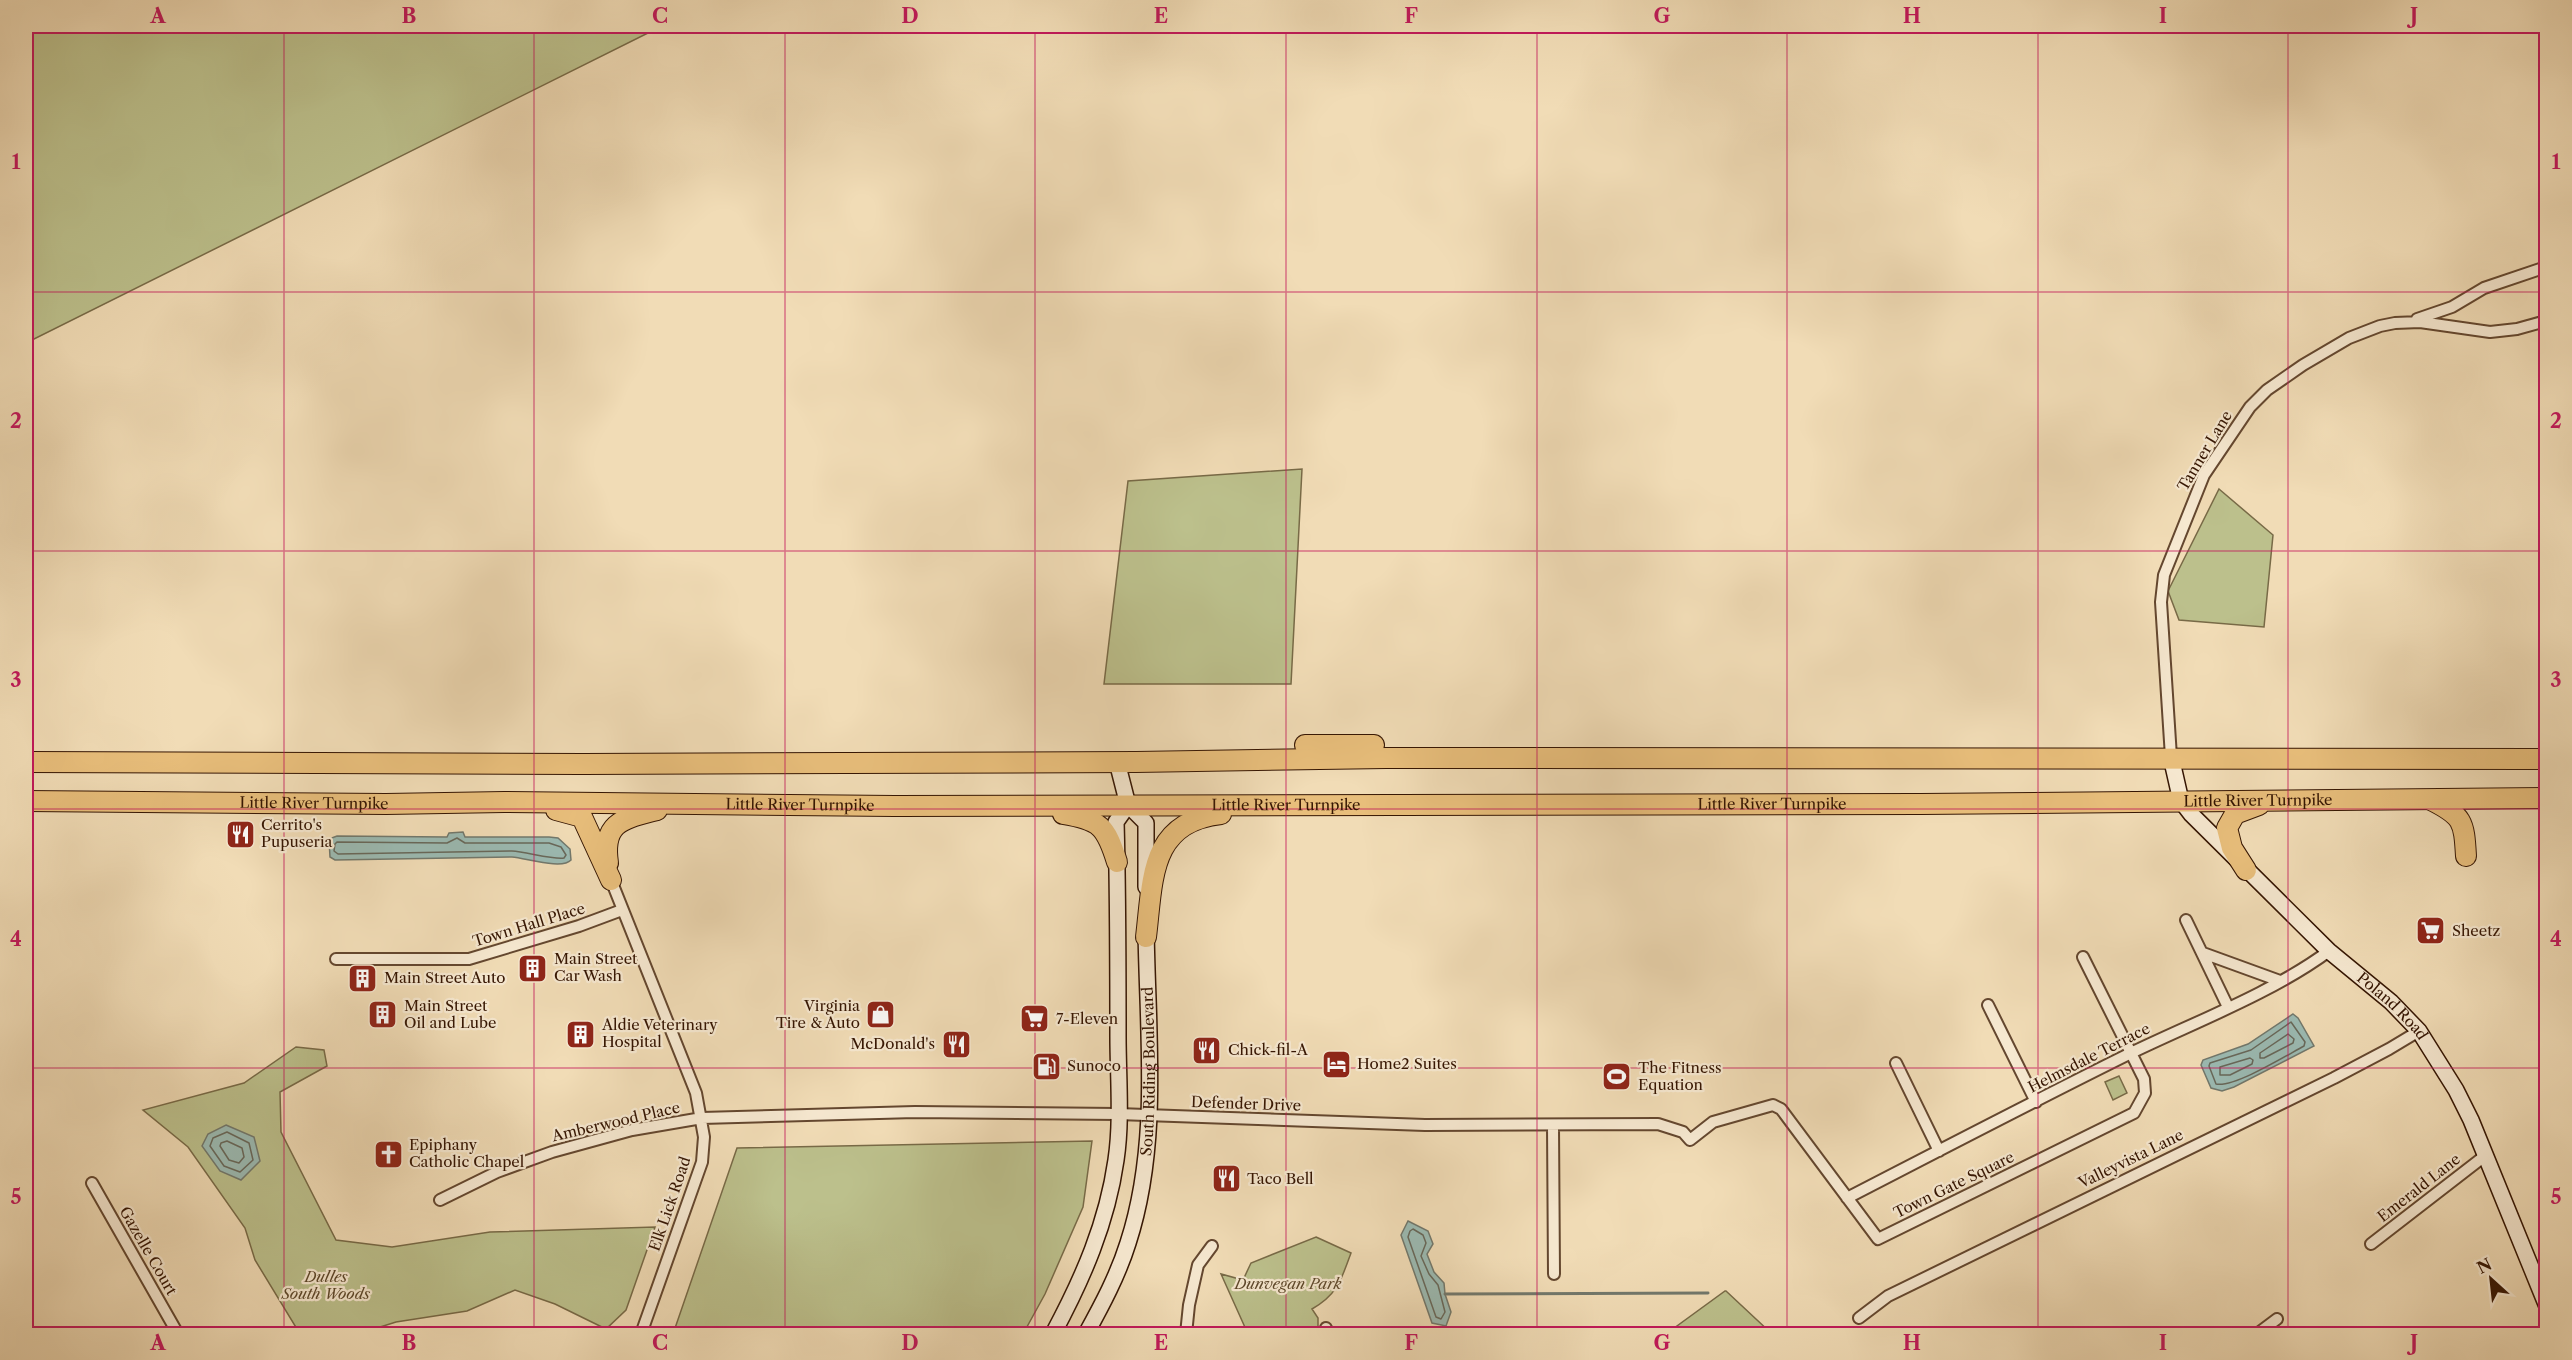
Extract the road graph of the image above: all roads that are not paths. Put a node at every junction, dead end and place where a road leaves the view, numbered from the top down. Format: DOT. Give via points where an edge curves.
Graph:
graph roads {
  1 [pos="2547,267"];
  2 [pos="2407,321"];
  3 [pos="2547,321"];
  4 [pos="1305,745"];
  5 [pos="2171,758"];
  6 [pos="1538,759"];
  7 [pos="2547,759"];
  8 [pos="26,762"];
  9 [pos="1117,762"];
  10 [pos="2547,798"];
  11 [pos="2429,799"];
  12 [pos="2294,800"];
  13 [pos="26,801"];
  14 [pos="2181,801"];
  15 [pos="504,802"];
  16 [pos="1300,804"];
  17 [pos="676,805"];
  18 [pos="1128,805"];
  19 [pos="1012,806"];
  20 [pos="2466,856"];
  21 [pos="1117,862"];
  22 [pos="2246,870"];
  23 [pos="610,880"];
  24 [pos="622,910"];
  25 [pos="2186,920"];
  26 [pos="1146,937"];
  27 [pos="2329,951"];
  28 [pos="2203,953"];
  29 [pos="2083,957"];
  30 [pos="336,959"];
  31 [pos="2280,981"];
  32 [pos="1988,1005"];
  33 [pos="2228,1007"];
  34 [pos="2419,1031"];
  35 [pos="2132,1053"];
  36 [pos="1896,1062"];
  37 [pos="2036,1102"];
  38 [pos="1776,1105"];
  39 [pos="1118,1114"];
  40 [pos="1149,1116"];
  41 [pos="702,1118"];
  42 [pos="1553,1126"];
  43 [pos="1939,1151"];
  44 [pos="2486,1155"];
  45 [pos="92,1183"];
  46 [pos="1847,1198"];
  47 [pos="440,1200"];
  48 [pos="2371,1244"];
  49 [pos="1212,1246"];
  50 [pos="1554,1274"];
  51 [pos="2547,1304"];
  52 [pos="1859,1318"];
  53 [pos="2277,1319"];
  54 [pos="178,1335"];
  55 [pos="641,1335"];
  56 [pos="1053,1335"];
  57 [pos="1086,1335"];
  58 [pos="1186,1335"];
  59 [pos="2257,1335"];
  1 -- 2 [label="street" via="2484,288 2447,309"];
  2 -- 3 [label="street, Tanner Lane" via="2490,332"];
  2 -- 5 [label="street, Tanner Lane" via="2349,338 2288,374 2250,407 2204,475 2160,590"];
  4 -- 6 [label="highway" via="1476,747"];
  5 -- 6 [label="highway"];
  5 -- 7 [label="highway"];
  5 -- 14 [label="street, Poland Road"];
  6 -- 9 [label="highway"];
  8 -- 9 [label="highway"];
  9 -- 18 [label="street, South Riding Boulevard"];
  10 -- 11 [label="highway, Little River Turnpike"];
  11 -- 12 [label="highway, Little River Turnpike"];
  11 -- 20 [label="highway" via="2461,819"];
  12 -- 14 [label="highway, Little River Turnpike"];
  12 -- 22 [label="highway" via="2248,808 2228,823 2228,840"];
  13 -- 15 [label="highway, Little River Turnpike"];
  14 -- 16 [label="highway, Little River Turnpike"];
  14 -- 22 [label="street, Poland Road"];
  15 -- 17 [label="highway, Little River Turnpike"];
  15 -- 23 [label="highway" via="582,817"];
  16 -- 18 [label="highway, Little River Turnpike"];
  16 -- 26 [label="highway" via="1207,815 1177,830 1163,845 1156,863"];
  17 -- 19 [label="highway, Little River Turnpike"];
  17 -- 23 [label="highway" via="613,827 606,842"];
  18 -- 19 [label="highway, Little River Turnpike"];
  18 -- 21 [label="street, South Riding Boulevard" via="1116,822"];
  18 -- 26 [label="street, South Riding Boulevard" via="1146,823"];
  19 -- 21 [label="highway" via="1095,821 1107,834"];
  21 -- 39 [label="street, South Riding Boulevard"];
  22 -- 27 [label="street, Poland Road"];
  23 -- 24 [label="street, Elk Lick Road"];
  24 -- 30 [label="street, Town Hall Place" via="469,959"];
  24 -- 41 [label="street, Elk Lick Road" via="692,1082"];
  25 -- 28 [label="street"];
  26 -- 40 [label="street, South Riding Boulevard"];
  27 -- 31 [label="street, Helmsdale Terrace"];
  27 -- 34 [label="street, Poland Road" via="2391,1002"];
  28 -- 31 [label="street"];
  28 -- 33 [label="street"];
  29 -- 35 [label="street"];
  31 -- 33 [label="street, Helmsdale Terrace"];
  32 -- 37 [label="street"];
  33 -- 35 [label="street, Helmsdale Terrace"];
  34 -- 44 [label="street, Poland Road" via="2456,1090"];
  34 -- 52 [label="street, Valleyvista Lane" via="2334,1078 1888,1296"];
  35 -- 37 [label="street, Helmsdale Terrace"];
  35 -- 46 [label="street, Town Gate Square" via="2144,1079 2145,1093 2127,1118 1878,1239"];
  36 -- 43 [label="street"];
  37 -- 43 [label="street, Helmsdale Terrace"];
  38 -- 42 [label="street, Defender Drive" via="1713,1122 1690,1140 1683,1132 1658,1124"];
  38 -- 46 [label="street, Town Gate Square"];
  39 -- 40 [label="street, Defender Drive"];
  39 -- 41 [label="street, Defender Drive" via="915,1112"];
  39 -- 56 [label="street, South Riding Boulevard" via="1116,1158 1102,1222 1081,1281"];
  40 -- 42 [label="street, Defender Drive"];
  40 -- 57 [label="street, South Riding Boulevard" via="1129,1242"];
  41 -- 47 [label="street, Amberwood Place" via="632,1130 555,1151 497,1172"];
  41 -- 55 [label="street, Elk Lick Road" via="702,1162"];
  42 -- 50 [label="street"];
  43 -- 46 [label="street, Helmsdale Terrace"];
  44 -- 48 [label="street, Emerald Lane"];
  44 -- 51 [label="street, Poland Road"];
  45 -- 54 [label="street, Gazelle Court"];
  49 -- 58 [label="street" via="1198,1265"];
  53 -- 59 [label="street"];
}
